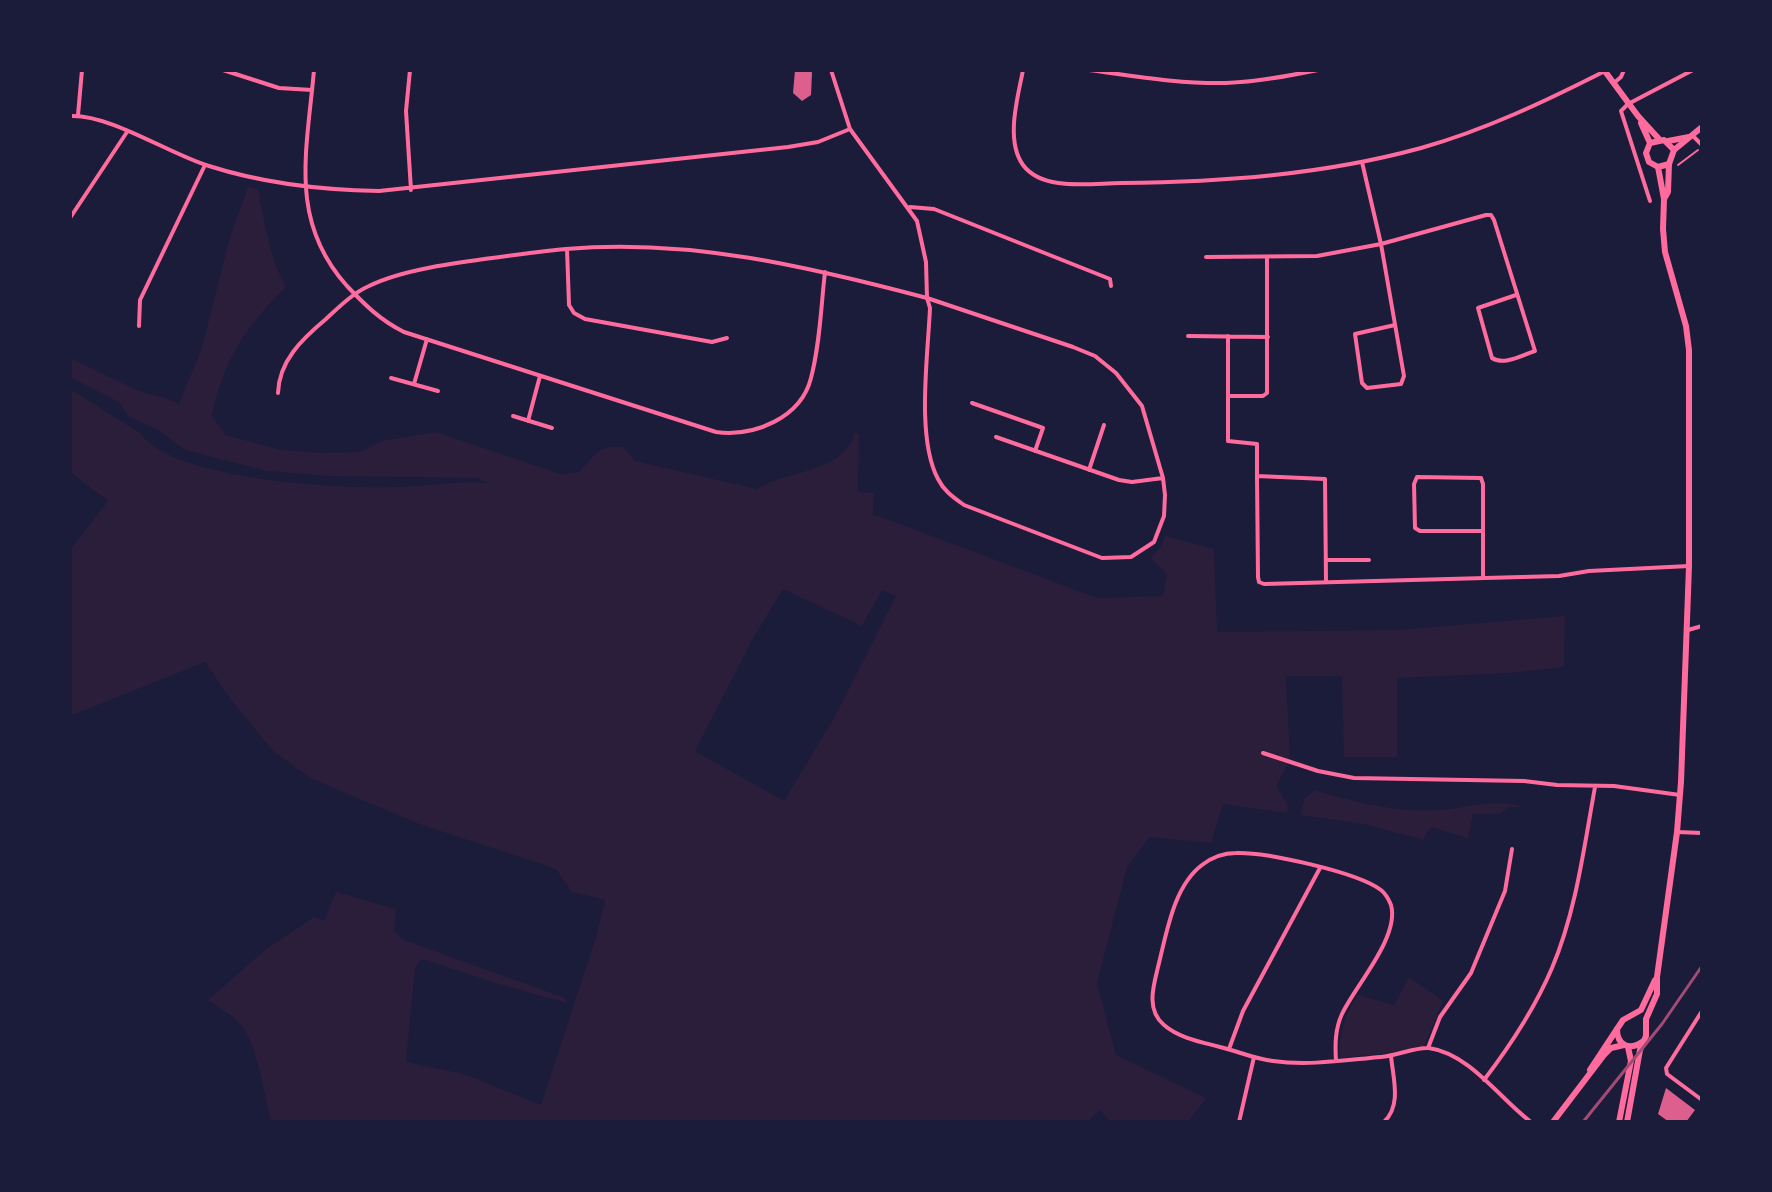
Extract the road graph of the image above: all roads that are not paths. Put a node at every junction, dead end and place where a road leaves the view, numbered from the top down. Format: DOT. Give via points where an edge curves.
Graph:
graph roads {
  1 [pos="82,70"];
  2 [pos="223,70"];
  3 [pos="314,70"];
  4 [pos="410,70"];
  5 [pos="831,70"];
  6 [pos="1023,70"];
  7 [pos="1089,70"];
  8 [pos="1318,70"];
  9 [pos="1624,70"];
  10 [pos="1693,70"];
  11 [pos="1604,71"];
  12 [pos="1614,83"];
  13 [pos="312,90"];
  14 [pos="1628,104"];
  15 [pos="70,116"];
  16 [pos="78,116"];
  17 [pos="1638,116"];
  18 [pos="1702,127"];
  19 [pos="850,129"];
  20 [pos="127,132"];
  21 [pos="1693,136"];
  22 [pos="1659,139"];
  23 [pos="1668,141"];
  24 [pos="1650,143"];
  25 [pos="1702,146"];
  26 [pos="1674,150"];
  27 [pos="1362,162"];
  28 [pos="205,165"];
  29 [pos="1658,167"];
  30 [pos="1671,167"];
  31 [pos="306,188"];
  32 [pos="411,190"];
  33 [pos="1664,199"];
  34 [pos="1650,201"];
  35 [pos="910,207"];
  36 [pos="70,218"];
  37 [pos="1381,244"];
  38 [pos="567,249"];
  39 [pos="1206,257"];
  40 [pos="1267,258"];
  41 [pos="825,272"];
  42 [pos="1111,286"];
  43 [pos="355,294"];
  44 [pos="1516,295"];
  45 [pos="927,298"];
  46 [pos="1395,325"];
  47 [pos="139,326"];
  48 [pos="1188,336"];
  49 [pos="1228,336"];
  50 [pos="1268,337"];
  51 [pos="727,338"];
  52 [pos="427,339"];
  53 [pos="540,376"];
  54 [pos="391,378"];
  55 [pos="414,384"];
  56 [pos="438,391"];
  57 [pos="278,393"];
  58 [pos="1228,396"];
  59 [pos="972,403"];
  60 [pos="513,416"];
  61 [pos="528,421"];
  62 [pos="1104,425"];
  63 [pos="552,428"];
  64 [pos="996,437"];
  65 [pos="1035,451"];
  66 [pos="1089,470"];
  67 [pos="1257,476"];
  68 [pos="1163,478"];
  69 [pos="1483,531"];
  70 [pos="1326,560"];
  71 [pos="1369,560"];
  72 [pos="1689,566"];
  73 [pos="1483,578"];
  74 [pos="1326,582"];
  75 [pos="1702,626"];
  76 [pos="1688,630"];
  77 [pos="1263,753"];
  78 [pos="1595,787"];
  79 [pos="1680,795"];
  80 [pos="1677,832"];
  81 [pos="1702,833"];
  82 [pos="1512,849"];
  83 [pos="1320,868"];
  84 [pos="1657,977"];
  85 [pos="1702,1011"];
  86 [pos="1631,1017"];
  87 [pos="1645,1026"];
  88 [pos="1617,1029"];
  89 [pos="1642,1042"];
  90 [pos="1626,1046"];
  91 [pos="1428,1048"];
  92 [pos="1229,1049"];
  93 [pos="1391,1056"];
  94 [pos="1254,1057"];
  95 [pos="1336,1061"];
  96 [pos="1587,1077"];
  97 [pos="1484,1080"];
  98 [pos="1702,1100"];
  99 [pos="1239,1122"];
  100 [pos="1384,1122"];
  101 [pos="1531,1122"];
  102 [pos="1553,1122"];
  103 [pos="1619,1122"];
  104 [pos="1627,1122"];
  1 -- 16 [label="street"];
  2 -- 13 [label="street" via="279,88"];
  3 -- 13 [label="street"];
  4 -- 32 [label="street" via="406,111"];
  5 -- 19 [label="street"];
  6 -- 27 [label="street" via="1015,114 1017,150 1034,175 1049,181 1190,182"];
  7 -- 8 [label="street" via="1227,83"];
  9 -- 12 [label="street"];
  10 -- 14 [label="street"];
  11 -- 12 [label="main road"];
  11 -- 27 [label="street" via="1460,135"];
  12 -- 14 [label="main road"];
  13 -- 31 [label="street"];
  14 -- 17 [label="main road"];
  14 -- 34 [label="street" via="1621,111"];
  15 -- 16 [label="street"];
  16 -- 20 [label="street"];
  17 -- 22 [label="main road"];
  17 -- 24 [label="main road"];
  18 -- 21 [label="main road"];
  19 -- 32 [label="street" via="788,147"];
  19 -- 35 [label="street"];
  20 -- 28 [label="street"];
  20 -- 36 [label="street"];
  21 -- 23 [label="main road"];
  21 -- 25 [label="street"];
  21 -- 26 [label="main road"];
  22 -- 23 [label="main road"];
  22 -- 24 [label="main road"];
  23 -- 26 [label="main road"];
  24 -- 29 [label="main road" via="1647,157"];
  26 -- 30 [label="main road"];
  27 -- 37 [label="street"];
  28 -- 31 [label="street"];
  28 -- 47 [label="street" via="140,300"];
  29 -- 30 [label="main road"];
  29 -- 33 [label="main road"];
  30 -- 33 [label="main road"];
  31 -- 32 [label="street"];
  31 -- 43 [label="street" via="320,248"];
  33 -- 72 [label="main road" via="1665,252 1689,350"];
  35 -- 42 [label="street" via="934,209 1022,243 1110,279"];
  35 -- 45 [label="street" via="923,241"];
  37 -- 40 [label="street" via="1317,256"];
  37 -- 44 [label="street" via="1491,215"];
  37 -- 46 [label="street"];
  38 -- 41 [label="street" via="701,251"];
  38 -- 43 [label="street" via="391,277"];
  38 -- 51 [label="street" via="569,305 574,313 712,342"];
  39 -- 40 [label="street"];
  40 -- 50 [label="street"];
  41 -- 45 [label="street"];
  41 -- 53 [label="street" via="811,380 787,413 754,431 716,432"];
  43 -- 52 [label="street" via="386,323"];
  43 -- 57 [label="street" via="290,355 279,376"];
  44 -- 44 [label="street" via="1535,351 1496,361 1478,308"];
  45 -- 68 [label="street" via="1095,356 1142,406"];
  45 -- 68 [label="street" via="927,443 931,465 949,494 964,505 1114,559 1131,557 1154,542 1164,516"];
  46 -- 46 [label="street" via="1404,381 1367,388 1355,334"];
  48 -- 49 [label="street"];
  49 -- 50 [label="street"];
  49 -- 58 [label="street"];
  50 -- 58 [label="street" via="1267,393"];
  52 -- 53 [label="street"];
  52 -- 55 [label="street"];
  53 -- 61 [label="street"];
  54 -- 55 [label="street"];
  55 -- 56 [label="street"];
  58 -- 67 [label="street" via="1228,441 1257,447"];
  59 -- 65 [label="street" via="1043,428"];
  60 -- 61 [label="street"];
  61 -- 63 [label="street"];
  62 -- 66 [label="street"];
  64 -- 65 [label="street"];
  65 -- 66 [label="street"];
  66 -- 68 [label="street" via="1132,482"];
  67 -- 70 [label="street" via="1325,479"];
  67 -- 74 [label="street" via="1259,582"];
  69 -- 69 [label="street" via="1415,528 1417,477 1481,478"];
  69 -- 73 [label="street"];
  70 -- 71 [label="street"];
  70 -- 74 [label="street"];
  72 -- 73 [label="street"];
  72 -- 76 [label="main road"];
  73 -- 74 [label="street"];
  75 -- 76 [label="street"];
  76 -- 79 [label="main road"];
  77 -- 78 [label="street" via="1354,778"];
  78 -- 79 [label="street"];
  78 -- 97 [label="street" via="1574,895 1552,969"];
  79 -- 80 [label="main road"];
  80 -- 81 [label="street"];
  80 -- 84 [label="main road"];
  82 -- 91 [label="street" via="1505,891 1471,973 1440,1017"];
  83 -- 92 [label="street" via="1243,1011"];
  83 -- 92 [label="street" via="1233,853 1201,865 1181,891 1168,926 1152,1006 1168,1029"];
  83 -- 95 [label="street" via="1381,889 1392,908 1388,931 1342,1013"];
  84 -- 86 [label="main road" via="1641,1010"];
  84 -- 87 [label="main road" via="1657,994"];
  85 -- 98 [label="street" via="1666,1068"];
  86 -- 87 [label="main road"];
  86 -- 88 [label="main road"];
  87 -- 89 [label="main road"];
  88 -- 90 [label="main road"];
  88 -- 96 [label="main road"];
  89 -- 90 [label="main road"];
  89 -- 104 [label="main road"];
  90 -- 96 [label="main road" via="1611,1048"];
  90 -- 103 [label="main road" via="1631,1061"];
  91 -- 93 [label="street"];
  91 -- 97 [label="street"];
  92 -- 94 [label="street"];
  93 -- 95 [label="street"];
  93 -- 100 [label="street" via="1396,1104"];
  94 -- 95 [label="street"];
  94 -- 99 [label="street"];
  96 -- 102 [label="main road"];
  97 -- 101 [label="street"];
}
